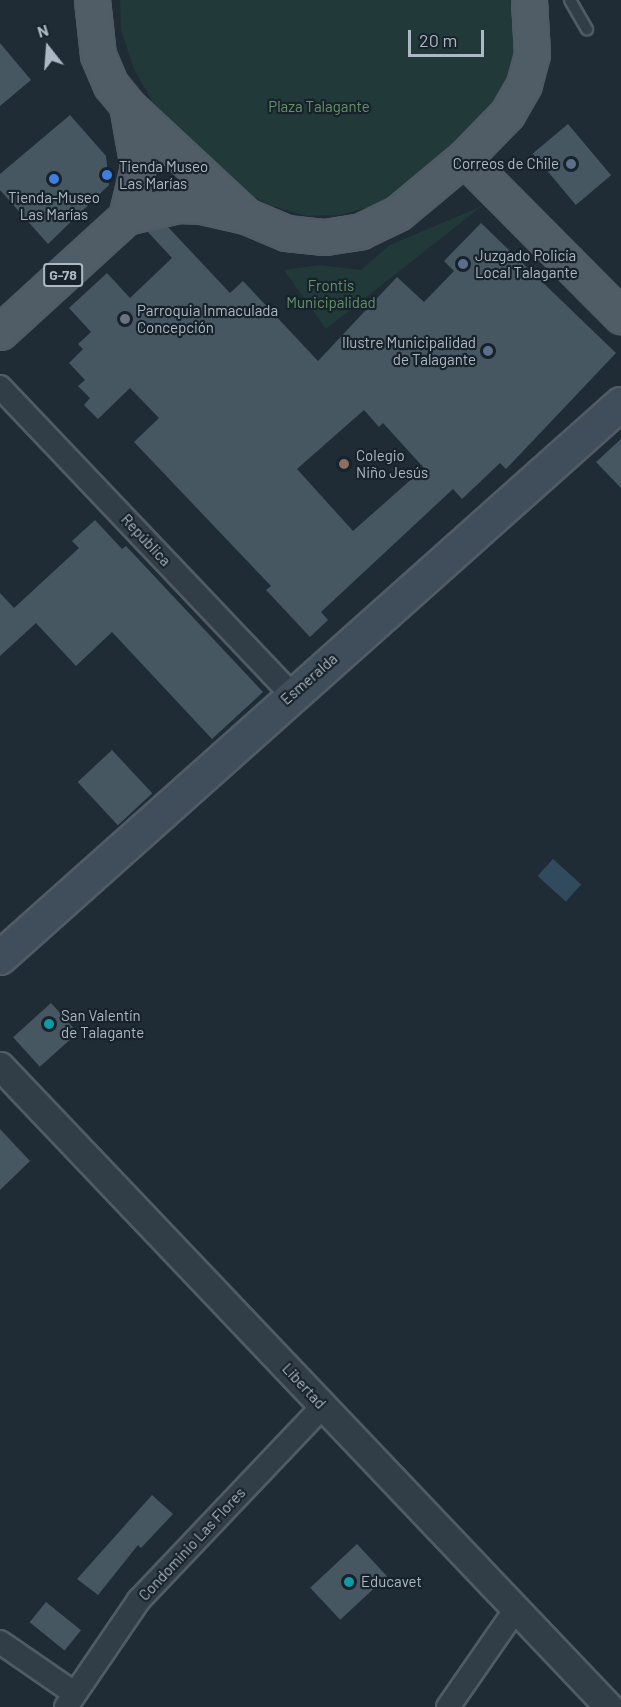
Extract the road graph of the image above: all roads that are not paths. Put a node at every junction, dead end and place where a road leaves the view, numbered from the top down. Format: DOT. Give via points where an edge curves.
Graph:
graph roads {
  1 [pos="92,0"];
  2 [pos="529,0"];
  3 [pos="570,0"];
  4 [pos="587,30"];
  5 [pos="127,105"];
  6 [pos="464,158"];
  7 [pos="246,216"];
  8 [pos="126,217"];
  9 [pos="621,316"];
  10 [pos="0,332"];
  11 [pos="0,387"];
  12 [pos="621,404"];
  13 [pos="291,694"];
  14 [pos="0,958"];
  15 [pos="0,1066"];
  16 [pos="323,1406"];
  17 [pos="516,1609"];
  18 [pos="0,1642"];
  19 [pos="70,1700"];
  20 [pos="448,1707"];
  21 [pos="609,1707"];
  1 -- 5 [label="main road" via="98,55 111,85"];
  2 -- 6 [label="main road" via="533,39 524,84 507,114"];
  3 -- 4 [label="lane"];
  5 -- 7 [label="main road"];
  5 -- 8 [label="main road" via="138,167"];
  6 -- 7 [label="main road" via="398,213 361,231 307,236 266,226"];
  6 -- 9 [label="main road"];
  7 -- 8 [label="main road" via="224,209 178,206"];
  8 -- 10 [label="main road, G-78"];
  11 -- 13 [label="street, República"];
  12 -- 13 [label="main road, Esmeralda"];
  13 -- 14 [label="main road, Esmeralda"];
  15 -- 16 [label="street, Libertad"];
  16 -- 17 [label="street, Libertad"];
  16 -- 19 [label="street, Condominio Las Flores" via="139,1600"];
  17 -- 20 [label="street"];
  17 -- 21 [label="street, Libertad"];
  18 -- 19 [label="street, Condominio Las Flores"];
}
